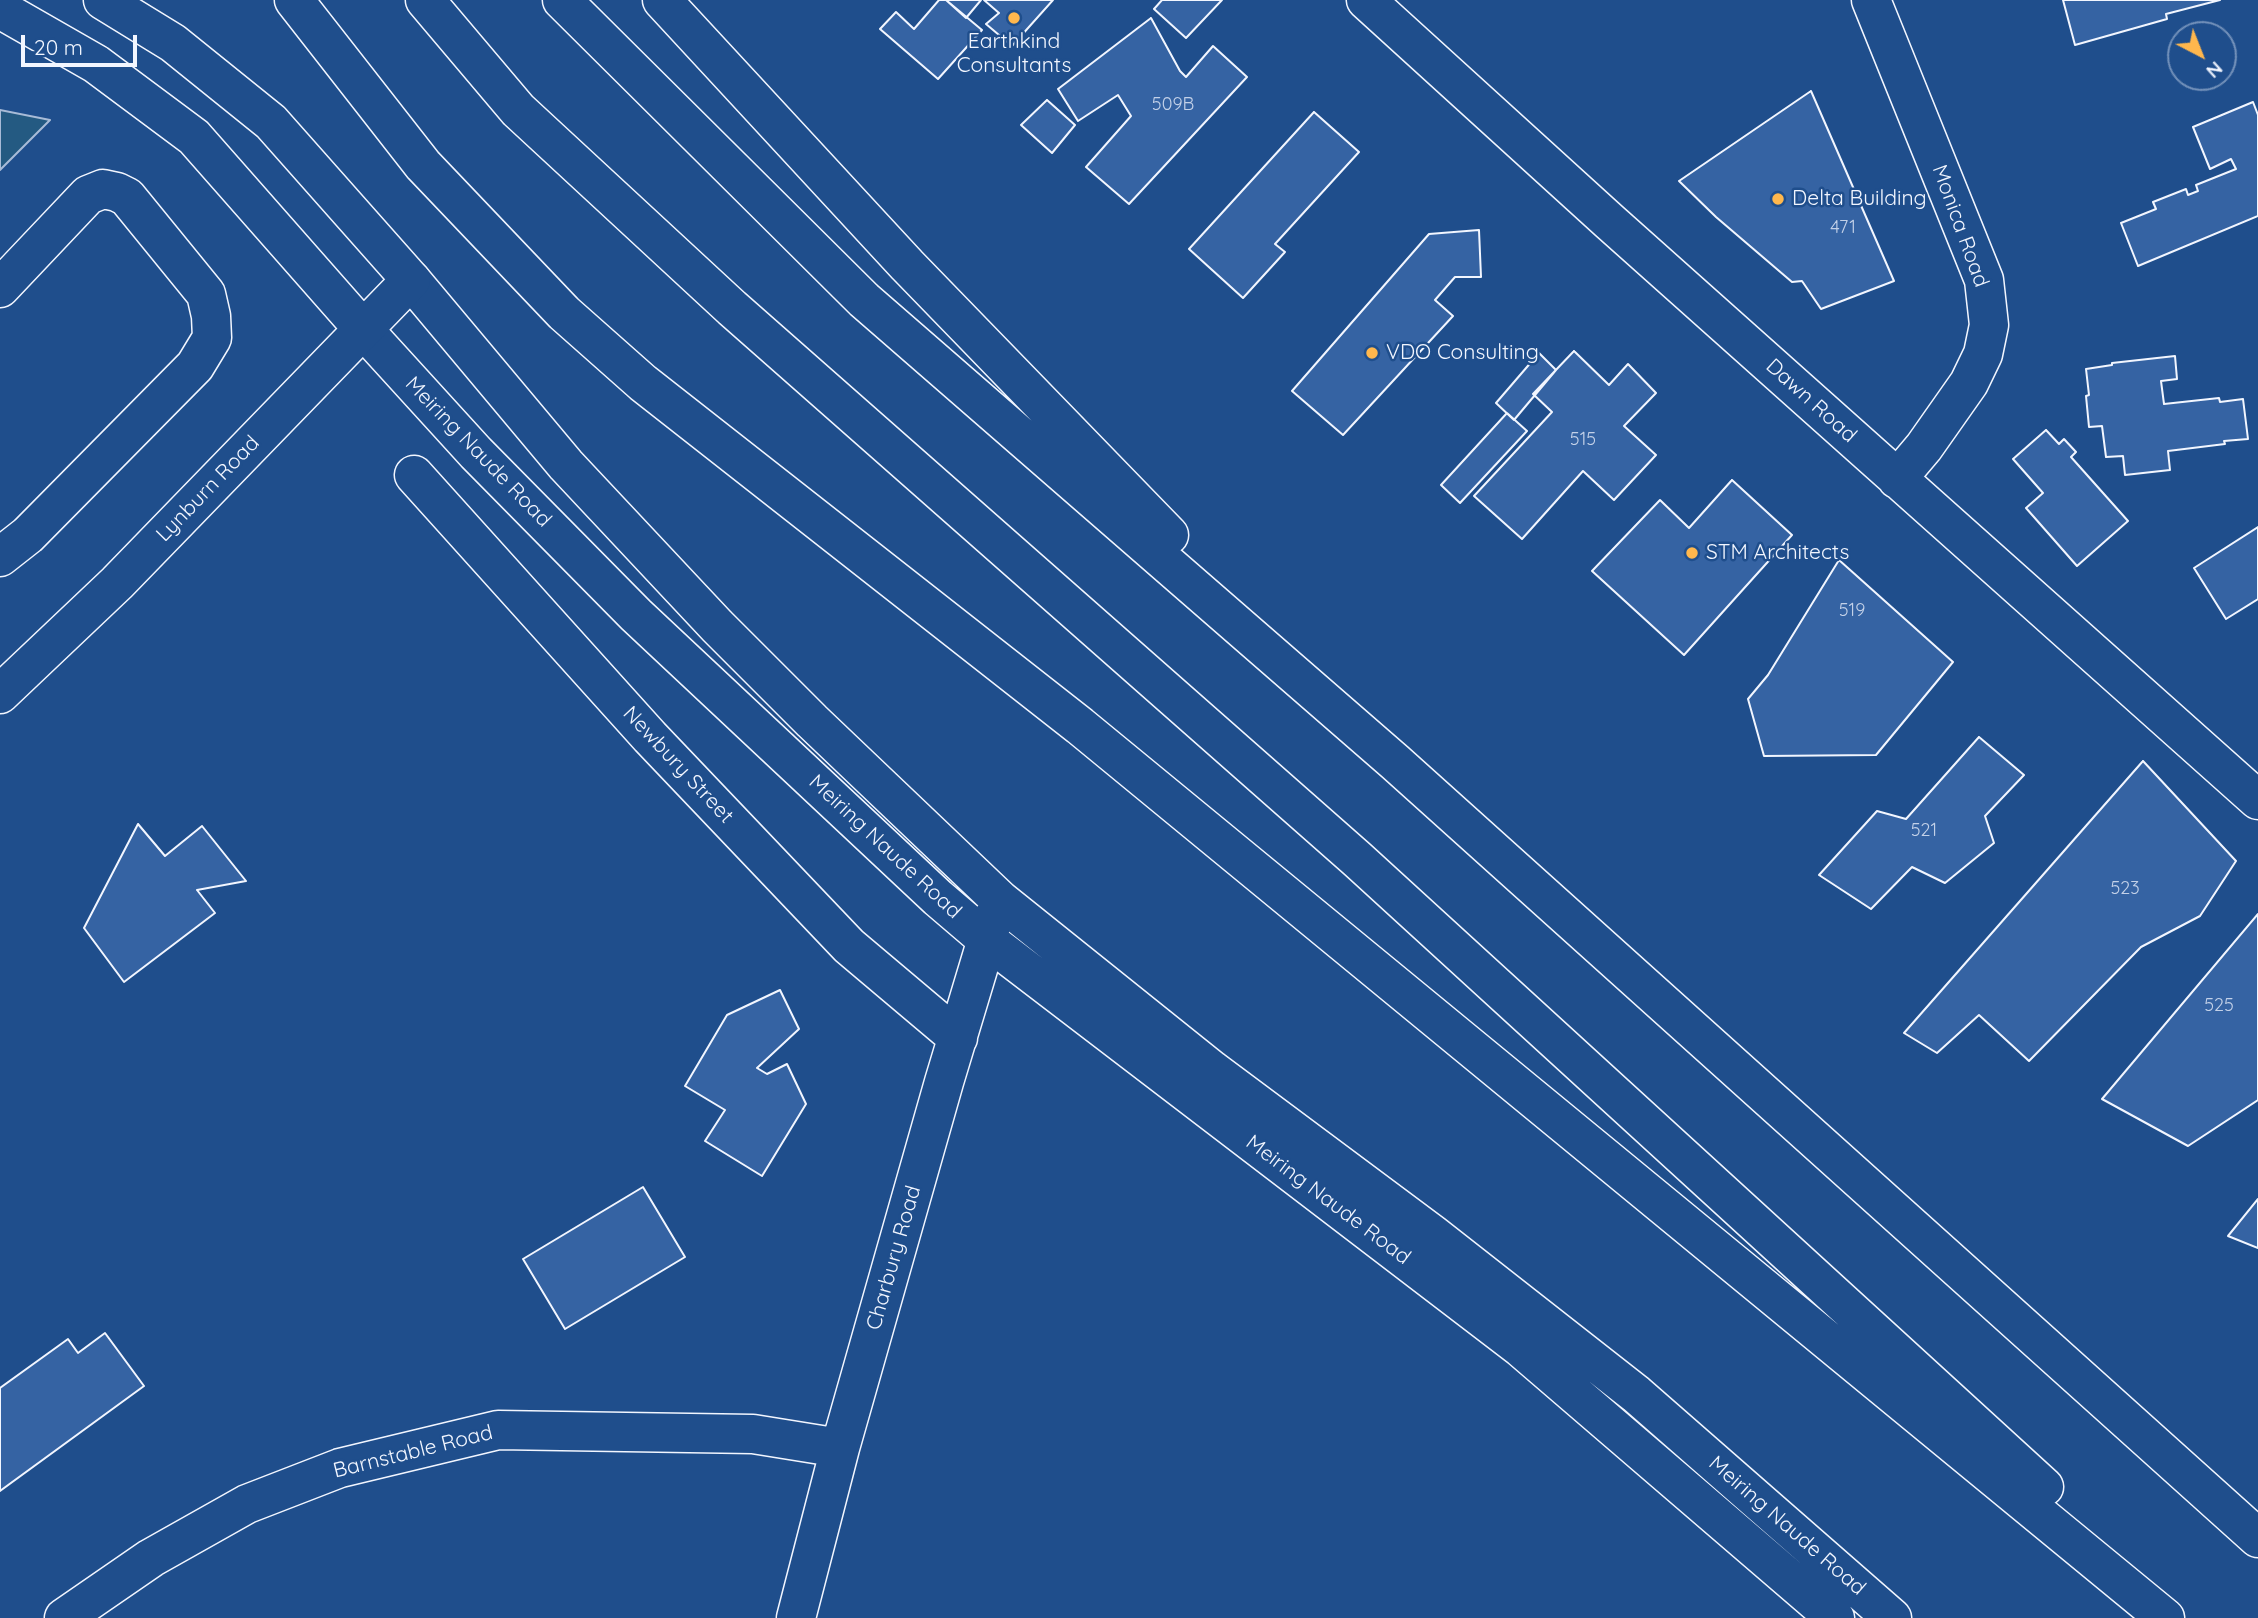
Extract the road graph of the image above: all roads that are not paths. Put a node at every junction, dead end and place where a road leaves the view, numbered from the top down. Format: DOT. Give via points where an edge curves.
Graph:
graph roads {
  1 [pos="103,0"];
  2 [pos="294,0"];
  3 [pos="425,0"];
  4 [pos="562,0"];
  5 [pos="662,0"];
  6 [pos="1366,0"];
  7 [pos="1871,0"];
  8 [pos="0,9"];
  9 [pos="411,280"];
  10 [pos="0,288"];
  11 [pos="363,329"];
  12 [pos="414,475"];
  13 [pos="1897,479"];
  14 [pos="0,557"];
  15 [pos="4,682"];
  16 [pos="1395,762"];
  17 [pos="2258,800"];
  18 [pos="1000,900"];
  19 [pos="986,939"];
  20 [pos="958,1038"];
  21 [pos="840,1448"];
  22 [pos="2258,1538"];
  23 [pos="64,1618"];
  24 [pos="796,1618"];
  25 [pos="1835,1618"];
  26 [pos="1892,1618"];
  27 [pos="2165,1618"];
  28 [pos="2188,1618"];
  1 -- 9 [label="main road, Meiring Naude Road" via="173,43 271,122"];
  2 -- 27 [label="main road" via="423,165 564,313 643,383 1091,734"];
  3 -- 28 [label="main road" via="518,110 732,309 1357,859"];
  4 -- 16 [label="main road" via="864,300"];
  5 -- 16 [label="main road" via="1062,426"];
  6 -- 13 [label="main road, Dawn Road"];
  7 -- 13 [label="main road, Monica Road" via="1984,280 1989,326 1983,355 1969,383"];
  8 -- 11 [label="main road, Meiring Naude Road" via="96,64 194,137"];
  9 -- 11 [label="main road, Lynburn Road"];
  9 -- 18 [label="main road, Meiring Naude Road" via="566,465 812,721"];
  10 -- 14 [label="main road" via="88,195 103,189 117,192 127,197 206,294 212,338 195,366 28,535"];
  11 -- 15 [label="main road, Lynburn Road" via="117,583"];
  11 -- 19 [label="main road, Meiring Naude Road" via="476,453 636,615"];
  12 -- 20 [label="main road, Newbury Street" via="650,737 840,936"];
  13 -- 17 [label="main road, Dawn Road"];
  16 -- 22 [label="main road"];
  18 -- 19 [label="main road, Charbury Road"];
  18 -- 26 [label="main road, Meiring Naude Road" via="1212,1070 1636,1394"];
  19 -- 20 [label="main road, Charbury Road"];
  19 -- 25 [label="main road, Meiring Naude Road" via="1521,1348"];
  20 -- 21 [label="main road, Charbury Road"];
  21 -- 23 [label="main road, Barnstable Road" via="753,1434 499,1430 340,1468 247,1504 151,1558"];
  21 -- 24 [label="main road, Charbury Road"];
}
